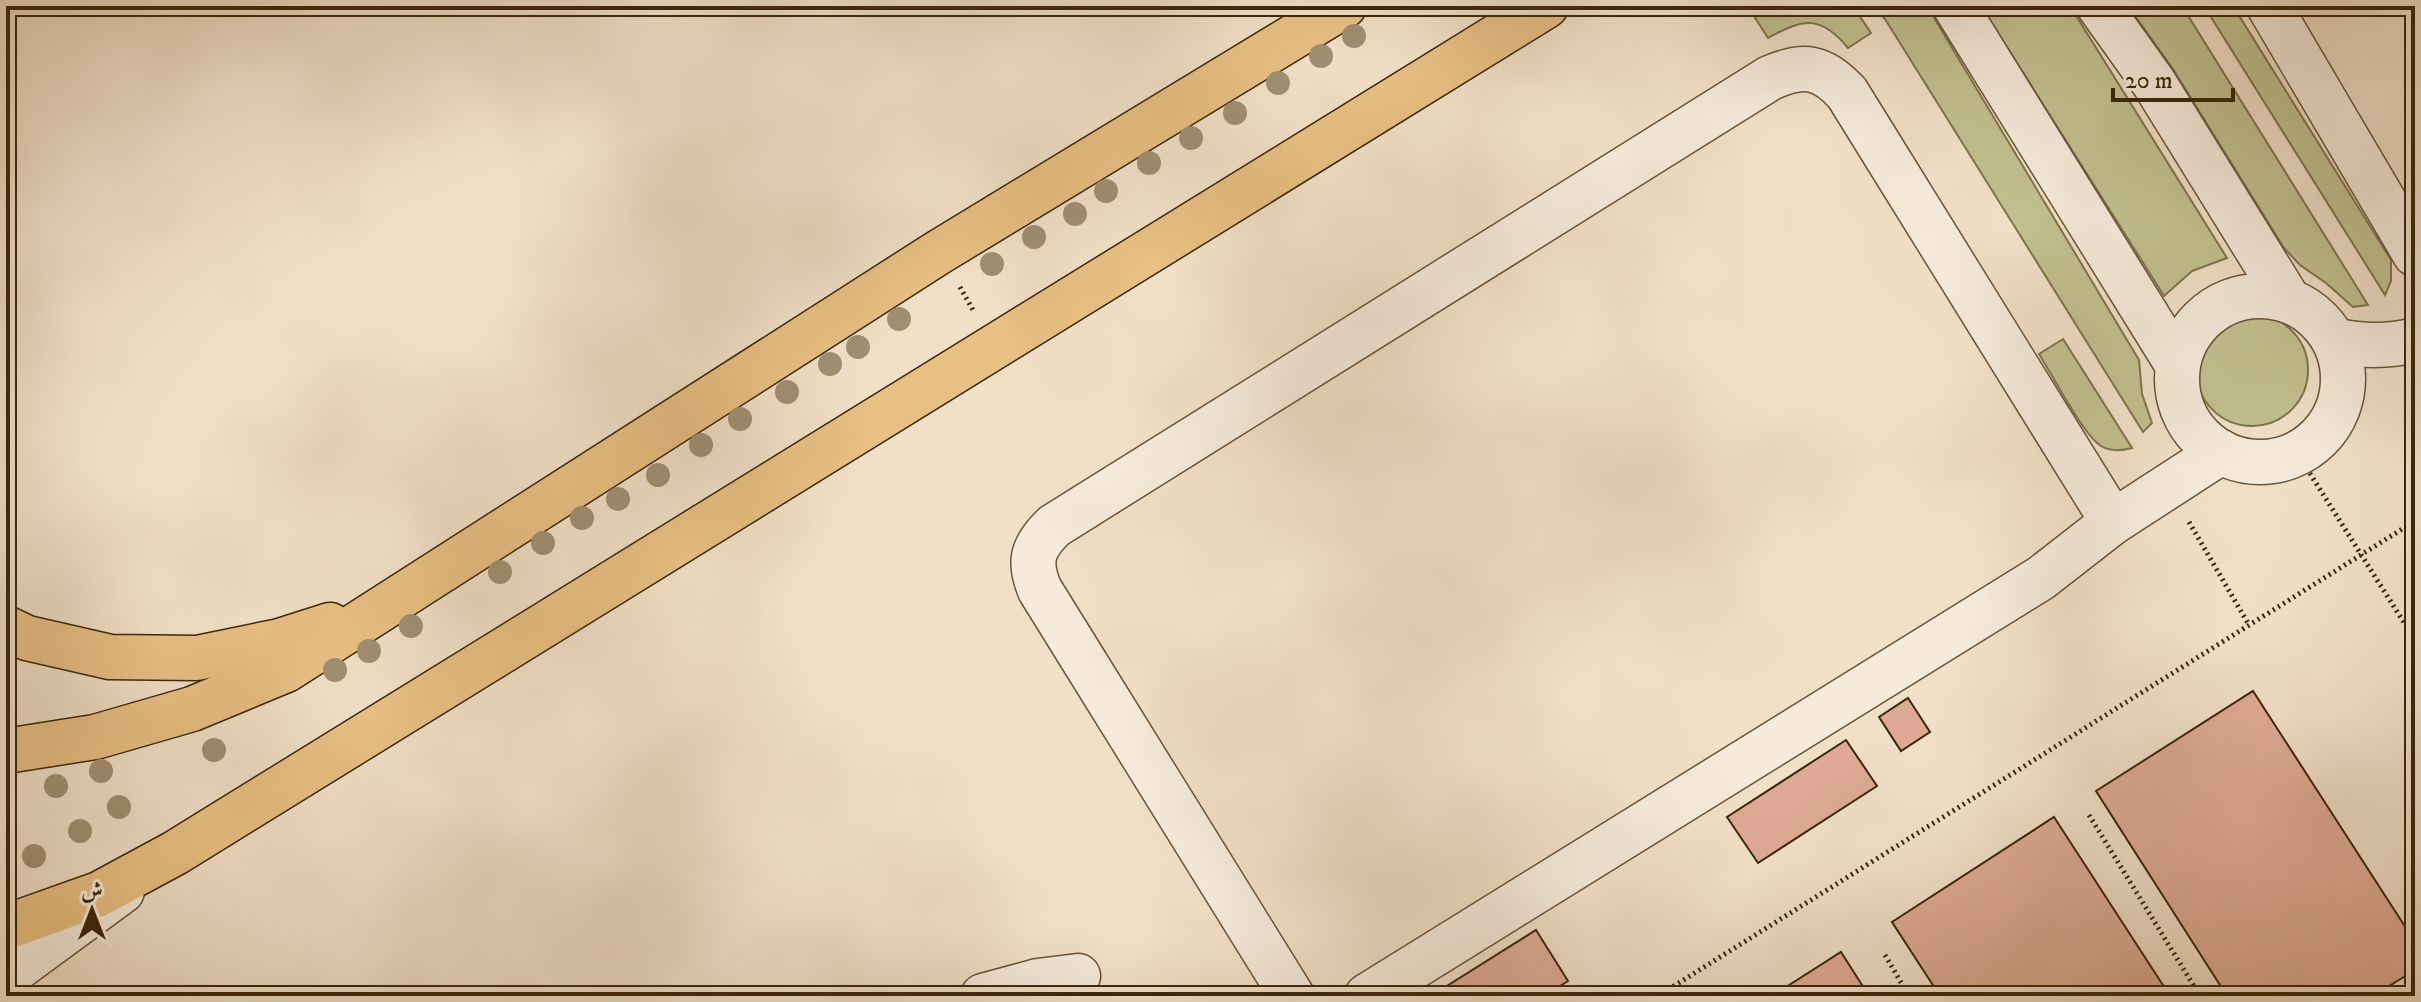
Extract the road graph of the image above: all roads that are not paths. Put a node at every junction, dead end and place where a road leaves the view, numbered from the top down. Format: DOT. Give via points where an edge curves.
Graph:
graph roads {
  1 [pos="1344,6"];
  2 [pos="1546,6"];
  3 [pos="1955,6"];
  4 [pos="2099,6"];
  5 [pos="2269,6"];
  6 [pos="2415,254"];
  7 [pos="2289,301"];
  8 [pos="2415,340"];
  9 [pos="2335,341"];
  10 [pos="2177,364"];
  11 [pos="2221,452"];
  12 [pos="2113,522"];
  13 [pos="390,606"];
  14 [pos="6,628"];
  15 [pos="6,751"];
  16 [pos="175,853"];
  17 [pos="6,927"];
  18 [pos="1078,976"];
  19 [pos="6,978"];
  20 [pos="983,996"];
  21 [pos="1292,996"];
  22 [pos="1367,996"];
  1 -- 13 [label="main road" via="939,252"];
  2 -- 16 [label="main road"];
  3 -- 10 [label="street"];
  4 -- 7 [label="street" via="2154,83"];
  5 -- 6 [label="street"];
  7 -- 9 [label="street" via="2308,311"];
  7 -- 10 [label="street" via="2241,297 2218,307 2199,321"];
  8 -- 9 [label="street" via="2366,346"];
  9 -- 11 [label="street" via="2343,367 2342,393 2334,418 2319,438 2272,461 2246,461"];
  10 -- 11 [label="street" via="2179,396 2190,424"];
  11 -- 12 [label="street"];
  12 -- 21 [label="street" via="1847,93 1832,76 1812,68 1790,69 1770,78 1040,539 1033,556 1040,590"];
  12 -- 22 [label="street" via="2041,578"];
  13 -- 14 [label="main road" via="280,641 197,658 110,657"];
  13 -- 15 [label="main road" via="286,670 192,709 95,737"];
  16 -- 17 [label="main road" via="99,894"];
  16 -- 19 [label="street"];
  18 -- 20 [label="street"];
}
